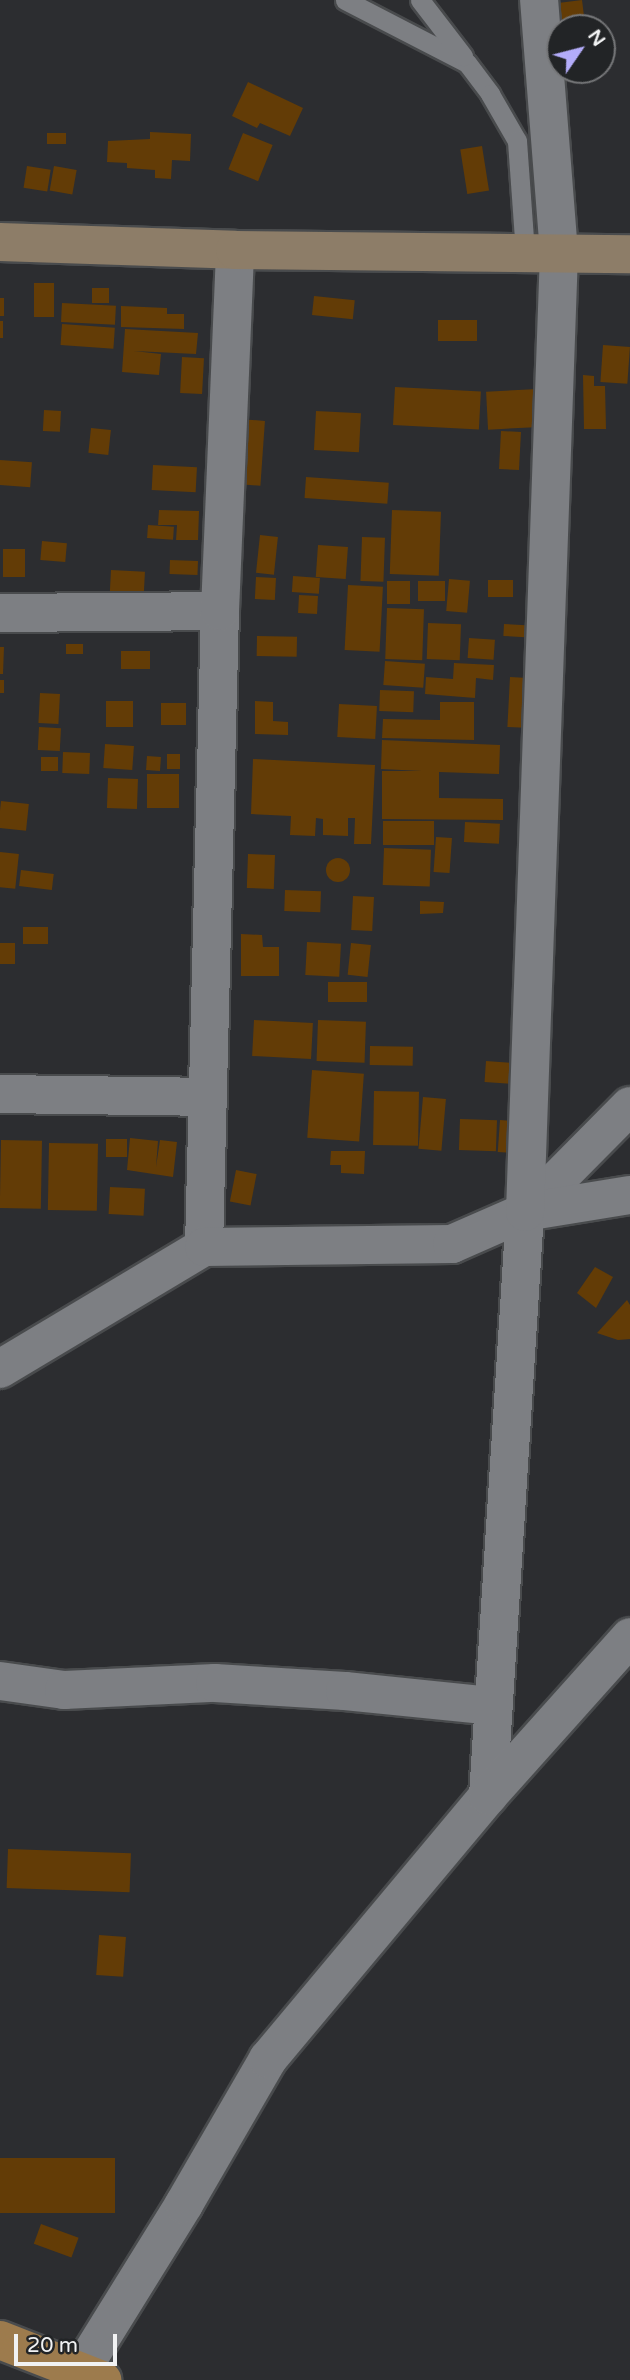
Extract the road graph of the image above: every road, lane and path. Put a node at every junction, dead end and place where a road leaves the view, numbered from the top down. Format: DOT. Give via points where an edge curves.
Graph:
graph roads {
  1 [pos="345,0"];
  2 [pos="420,0"];
  3 [pos="539,0"];
  4 [pos="467,63"];
  5 [pos="0,242"];
  6 [pos="235,250"];
  7 [pos="542,253"];
  8 [pos="630,254"];
  9 [pos="220,611"];
  10 [pos="0,613"];
  11 [pos="0,1094"];
  12 [pos="208,1097"];
  13 [pos="630,1106"];
  14 [pos="630,1195"];
  15 [pos="525,1212"];
  16 [pos="204,1247"];
  17 [pos="0,1368"];
  18 [pos="630,1637"];
  19 [pos="0,1681"];
  20 [pos="494,1706"];
  21 [pos="488,1796"];
  22 [pos="0,2340"];
  23 [pos="91,2376"];
  1 -- 4 [label="lane"];
  2 -- 4 [label="lane"];
  3 -- 7 [label="street"];
  4 -- 7 [label="lane" via="517,141"];
  5 -- 6 [label="main road"];
  6 -- 7 [label="main road"];
  6 -- 9 [label="street"];
  7 -- 8 [label="main road"];
  7 -- 15 [label="street"];
  9 -- 10 [label="street"];
  9 -- 12 [label="street"];
  11 -- 12 [label="street"];
  12 -- 16 [label="street"];
  13 -- 15 [label="street"];
  14 -- 15 [label="street"];
  15 -- 16 [label="street" via="452,1244"];
  15 -- 20 [label="street"];
  16 -- 17 [label="street"];
  18 -- 21 [label="street"];
  19 -- 20 [label="street" via="64,1690 215,1682"];
  20 -- 21 [label="street"];
  21 -- 23 [label="street" via="268,2059"];
  22 -- 23 [label="main road"];
}
